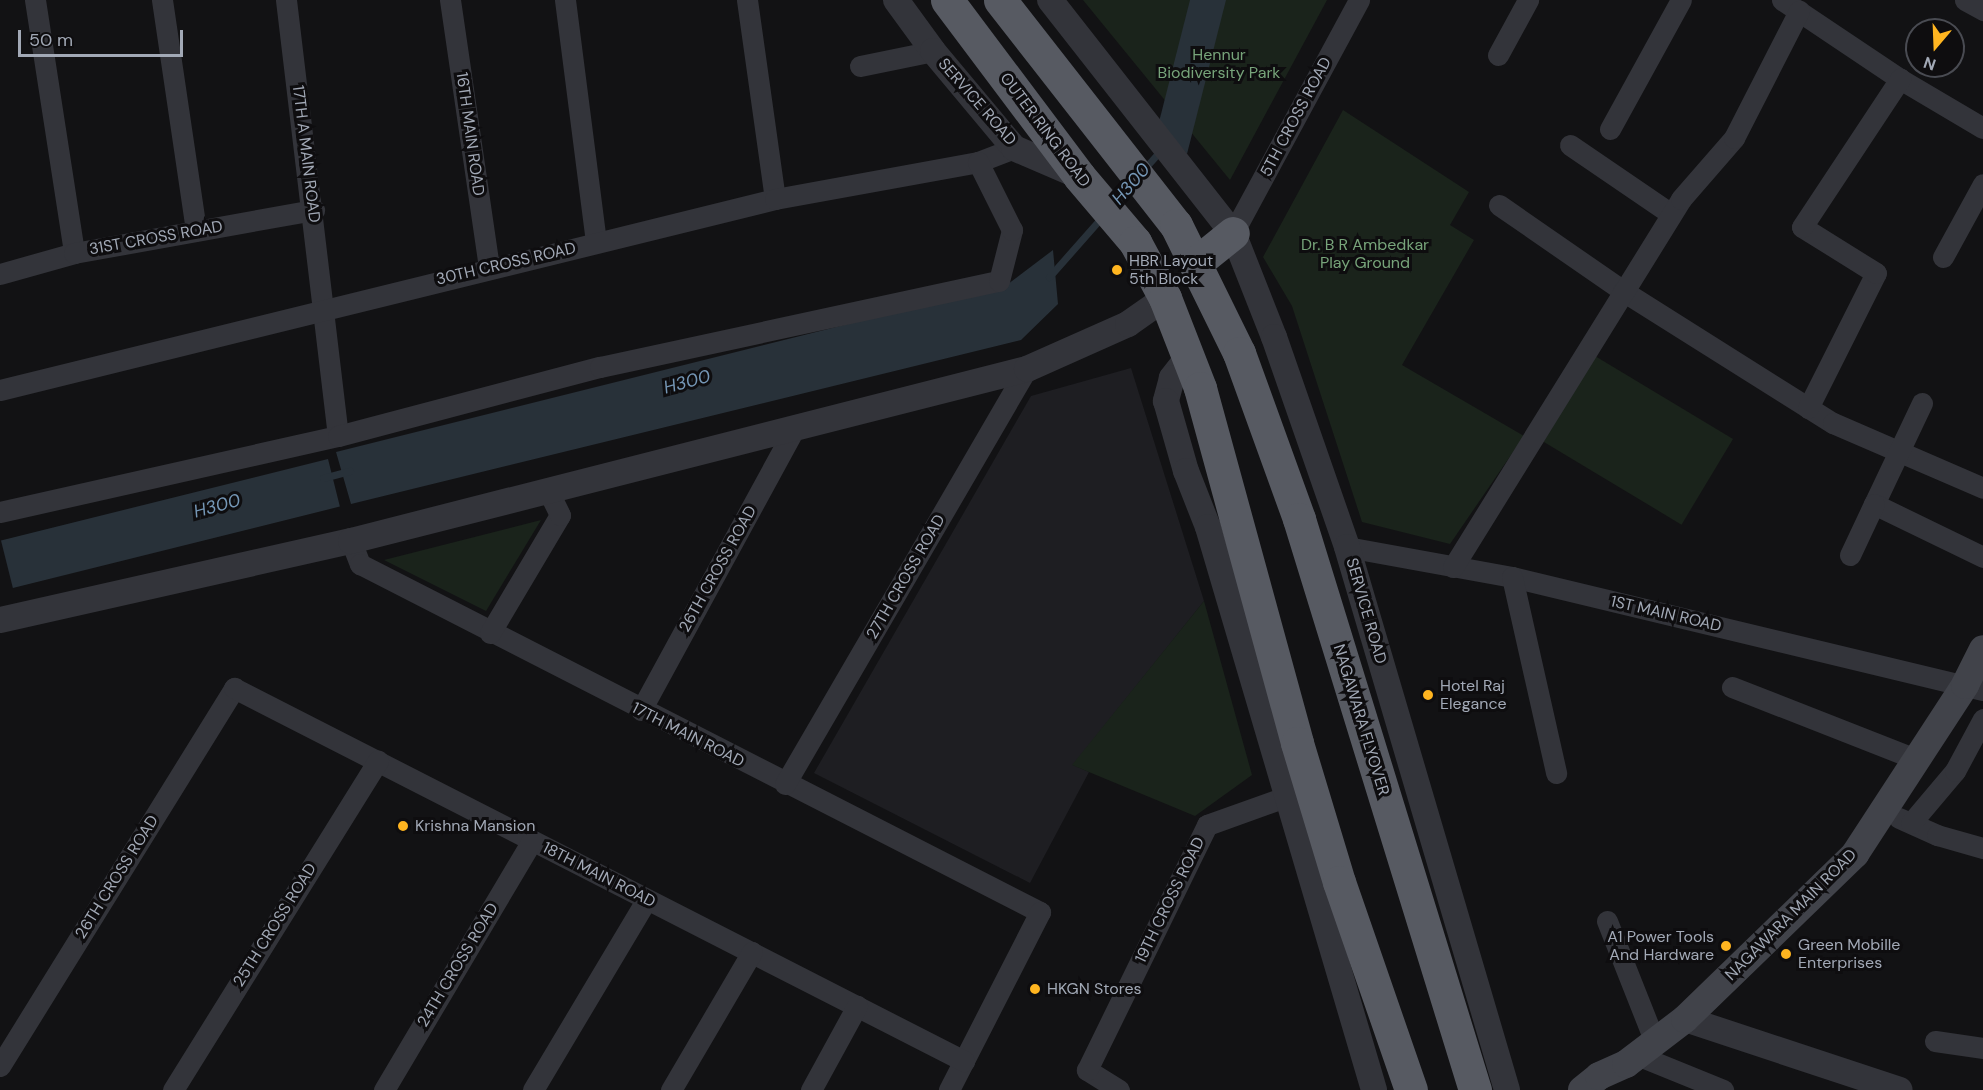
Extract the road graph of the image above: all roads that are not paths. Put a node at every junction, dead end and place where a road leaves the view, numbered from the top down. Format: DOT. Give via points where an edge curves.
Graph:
graph roads {
  1 [pos="35,0"];
  2 [pos="162,0"];
  3 [pos="286,0"];
  4 [pos="450,0"];
  5 [pos="565,0"];
  6 [pos="747,0"];
  7 [pos="896,0"];
  8 [pos="947,0"];
  9 [pos="1000,0"];
  10 [pos="1050,0"];
  11 [pos="1359,0"];
  12 [pos="1528,0"];
  13 [pos="1681,0"];
  14 [pos="1965,0"];
  15 [pos="1791,6"];
  16 [pos="1983,10"];
  17 [pos="933,51"];
  18 [pos="1498,55"];
  19 [pos="860,66"];
  20 [pos="1900,79"];
  21 [pos="1983,128"];
  22 [pos="1610,129"];
  23 [pos="1570,145"];
  24 [pos="1014,147"];
  25 [pos="978,162"];
  26 [pos="1079,176"];
  27 [pos="1983,184"];
  28 [pos="775,199"];
  29 [pos="1498,205"];
  30 [pos="314,210"];
  31 [pos="1671,214"];
  32 [pos="196,231"];
  33 [pos="1233,233"];
  34 [pos="596,242"];
  35 [pos="74,253"];
  36 [pos="1942,257"];
  37 [pos="1197,262"];
  38 [pos="489,268"];
  39 [pos="0,274"];
  40 [pos="1623,291"];
  41 [pos="1165,298"];
  42 [pos="323,307"];
  43 [pos="1189,356"];
  44 [pos="1027,369"];
  45 [pos="0,390"];
  46 [pos="1922,404"];
  47 [pos="1808,408"];
  48 [pos="795,427"];
  49 [pos="338,436"];
  50 [pos="1898,452"];
  51 [pos="1983,488"];
  52 [pos="548,490"];
  53 [pos="1874,504"];
  54 [pos="0,512"];
  55 [pos="351,541"];
  56 [pos="1347,547"];
  57 [pos="1850,555"];
  58 [pos="1983,557"];
  59 [pos="1453,567"];
  60 [pos="1512,577"];
  61 [pos="0,620"];
  62 [pos="490,633"];
  63 [pos="1983,649"];
  64 [pos="1732,687"];
  65 [pos="234,688"];
  66 [pos="1974,688"];
  67 [pos="641,710"];
  68 [pos="1983,719"];
  69 [pos="1916,759"];
  70 [pos="378,761"];
  71 [pos="1556,773"];
  72 [pos="785,784"];
  73 [pos="1288,796"];
  74 [pos="1883,811"];
  75 [pos="1911,823"];
  76 [pos="532,841"];
  77 [pos="1983,848"];
  78 [pos="647,899"];
  79 [pos="1607,921"];
  80 [pos="752,952"];
  81 [pos="857,1006"];
  82 [pos="1685,1019"];
  83 [pos="1935,1041"];
  84 [pos="1983,1048"];
  85 [pos="1639,1054"];
  86 [pos="964,1061"];
  87 [pos="0,1066"];
  88 [pos="173,1090"];
  89 [pos="384,1090"];
  90 [pos="533,1090"];
  91 [pos="671,1090"];
  92 [pos="811,1090"];
  93 [pos="949,1090"];
  94 [pos="1119,1090"];
  95 [pos="1374,1090"];
  96 [pos="1411,1090"];
  97 [pos="1475,1090"];
  98 [pos="1507,1090"];
  99 [pos="1582,1090"];
  100 [pos="1612,1090"];
  101 [pos="1723,1090"];
  102 [pos="1900,1090"];
  1 -- 35 [label="street"];
  2 -- 32 [label="street"];
  3 -- 30 [label="street, 17TH A MAIN ROAD"];
  4 -- 38 [label="street, 16TH MAIN ROAD"];
  5 -- 34 [label="street"];
  6 -- 28 [label="street"];
  7 -- 17 [label="street, SERVICE ROAD"];
  8 -- 26 [label="highway, OUTER RING ROAD"];
  9 -- 37 [label="highway" via="1176,225"];
  10 -- 33 [label="street, SERVICE ROAD"];
  11 -- 33 [label="street, 5TH CROSS ROAD"];
  12 -- 18 [label="street"];
  13 -- 22 [label="street"];
  14 -- 16 [label="street"];
  15 -- 20 [label="street"];
  15 -- 31 [label="street" via="1734,138"];
  17 -- 19 [label="street"];
  17 -- 24 [label="street, SERVICE ROAD"];
  20 -- 21 [label="street"];
  20 -- 47 [label="street" via="1802,227 1876,273"];
  23 -- 31 [label="street"];
  24 -- 25 [label="street, 30TH CROSS ROAD"];
  24 -- 26 [label="street, SERVICE ROAD"];
  25 -- 28 [label="street, 30TH CROSS ROAD"];
  25 -- 49 [label="street" via="1012,230 999,281 600,367"];
  26 -- 41 [label="highway, OUTER RING ROAD" via="1135,242"];
  27 -- 36 [label="street"];
  28 -- 34 [label="street, 30TH CROSS ROAD"];
  29 -- 40 [label="street"];
  30 -- 32 [label="street, 31ST CROSS ROAD"];
  30 -- 42 [label="street, 17TH A MAIN ROAD"];
  31 -- 40 [label="street"];
  32 -- 35 [label="street, 31ST CROSS ROAD"];
  33 -- 37 [label="highway"];
  33 -- 56 [label="street, SERVICE ROAD" via="1274,337"];
  34 -- 38 [label="street, 30TH CROSS ROAD"];
  35 -- 39 [label="street, 31ST CROSS ROAD"];
  37 -- 97 [label="highway, NAGAWARA FLYOVER" via="1239,353 1299,519"];
  38 -- 42 [label="street, 30TH CROSS ROAD"];
  40 -- 47 [label="street"];
  40 -- 59 [label="street"];
  41 -- 43 [label="highway, OUTER RING ROAD"];
  41 -- 44 [label="street" via="1128,324"];
  42 -- 45 [label="street, 30TH CROSS ROAD"];
  42 -- 49 [label="street, 17TH A MAIN ROAD"];
  43 -- 73 [label="street" via="1172,378 1166,400"];
  43 -- 96 [label="highway" via="1339,882"];
  44 -- 48 [label="street"];
  44 -- 72 [label="street, 27TH CROSS ROAD"];
  46 -- 50 [label="street"];
  47 -- 50 [label="street"];
  48 -- 52 [label="street"];
  48 -- 67 [label="street, 26TH CROSS ROAD"];
  49 -- 54 [label="street"];
  50 -- 51 [label="street"];
  50 -- 53 [label="street"];
  52 -- 55 [label="street"];
  52 -- 62 [label="street" via="560,515"];
  53 -- 57 [label="street"];
  53 -- 58 [label="street"];
  55 -- 61 [label="street"];
  55 -- 62 [label="street, 17TH MAIN ROAD" via="360,564"];
  56 -- 59 [label="street, 1ST MAIN ROAD"];
  56 -- 98 [label="street, SERVICE ROAD"];
  59 -- 60 [label="street, 1ST MAIN ROAD"];
  60 -- 66 [label="street, 1ST MAIN ROAD"];
  60 -- 71 [label="street"];
  62 -- 67 [label="street, 17TH MAIN ROAD"];
  63 -- 66 [label="main road, NAGAWARA MAIN ROAD"];
  64 -- 69 [label="street"];
  65 -- 70 [label="street, 18TH MAIN ROAD"];
  65 -- 87 [label="street, 26TH CROSS ROAD"];
  66 -- 69 [label="main road, NAGAWARA MAIN ROAD"];
  67 -- 72 [label="street, 17TH MAIN ROAD"];
  68 -- 75 [label="street" via="1955,771"];
  69 -- 74 [label="main road, NAGAWARA MAIN ROAD"];
  70 -- 76 [label="street, 18TH MAIN ROAD"];
  70 -- 88 [label="street, 25TH CROSS ROAD"];
  72 -- 86 [label="street, 17TH MAIN ROAD" via="1040,912"];
  73 -- 94 [label="street, 19TH CROSS ROAD" via="1207,825 1087,1070"];
  73 -- 95 [label="street"];
  74 -- 75 [label="street"];
  74 -- 82 [label="main road, NAGAWARA MAIN ROAD" via="1856,854"];
  75 -- 77 [label="street"];
  76 -- 78 [label="street, 18TH MAIN ROAD"];
  76 -- 89 [label="street, 24TH CROSS ROAD"];
  78 -- 80 [label="street, 18TH MAIN ROAD"];
  78 -- 90 [label="street"];
  79 -- 85 [label="street"];
  80 -- 81 [label="street, 18TH MAIN ROAD"];
  80 -- 91 [label="street"];
  81 -- 86 [label="street, 18TH MAIN ROAD"];
  81 -- 92 [label="street"];
  82 -- 85 [label="main road, NAGAWARA MAIN ROAD"];
  82 -- 102 [label="street"];
  83 -- 84 [label="street"];
  85 -- 99 [label="main road, NAGAWARA MAIN ROAD"];
  85 -- 100 [label="main road, NAGAWARA MAIN ROAD"];
  85 -- 101 [label="street"];
  86 -- 93 [label="street"];
}
